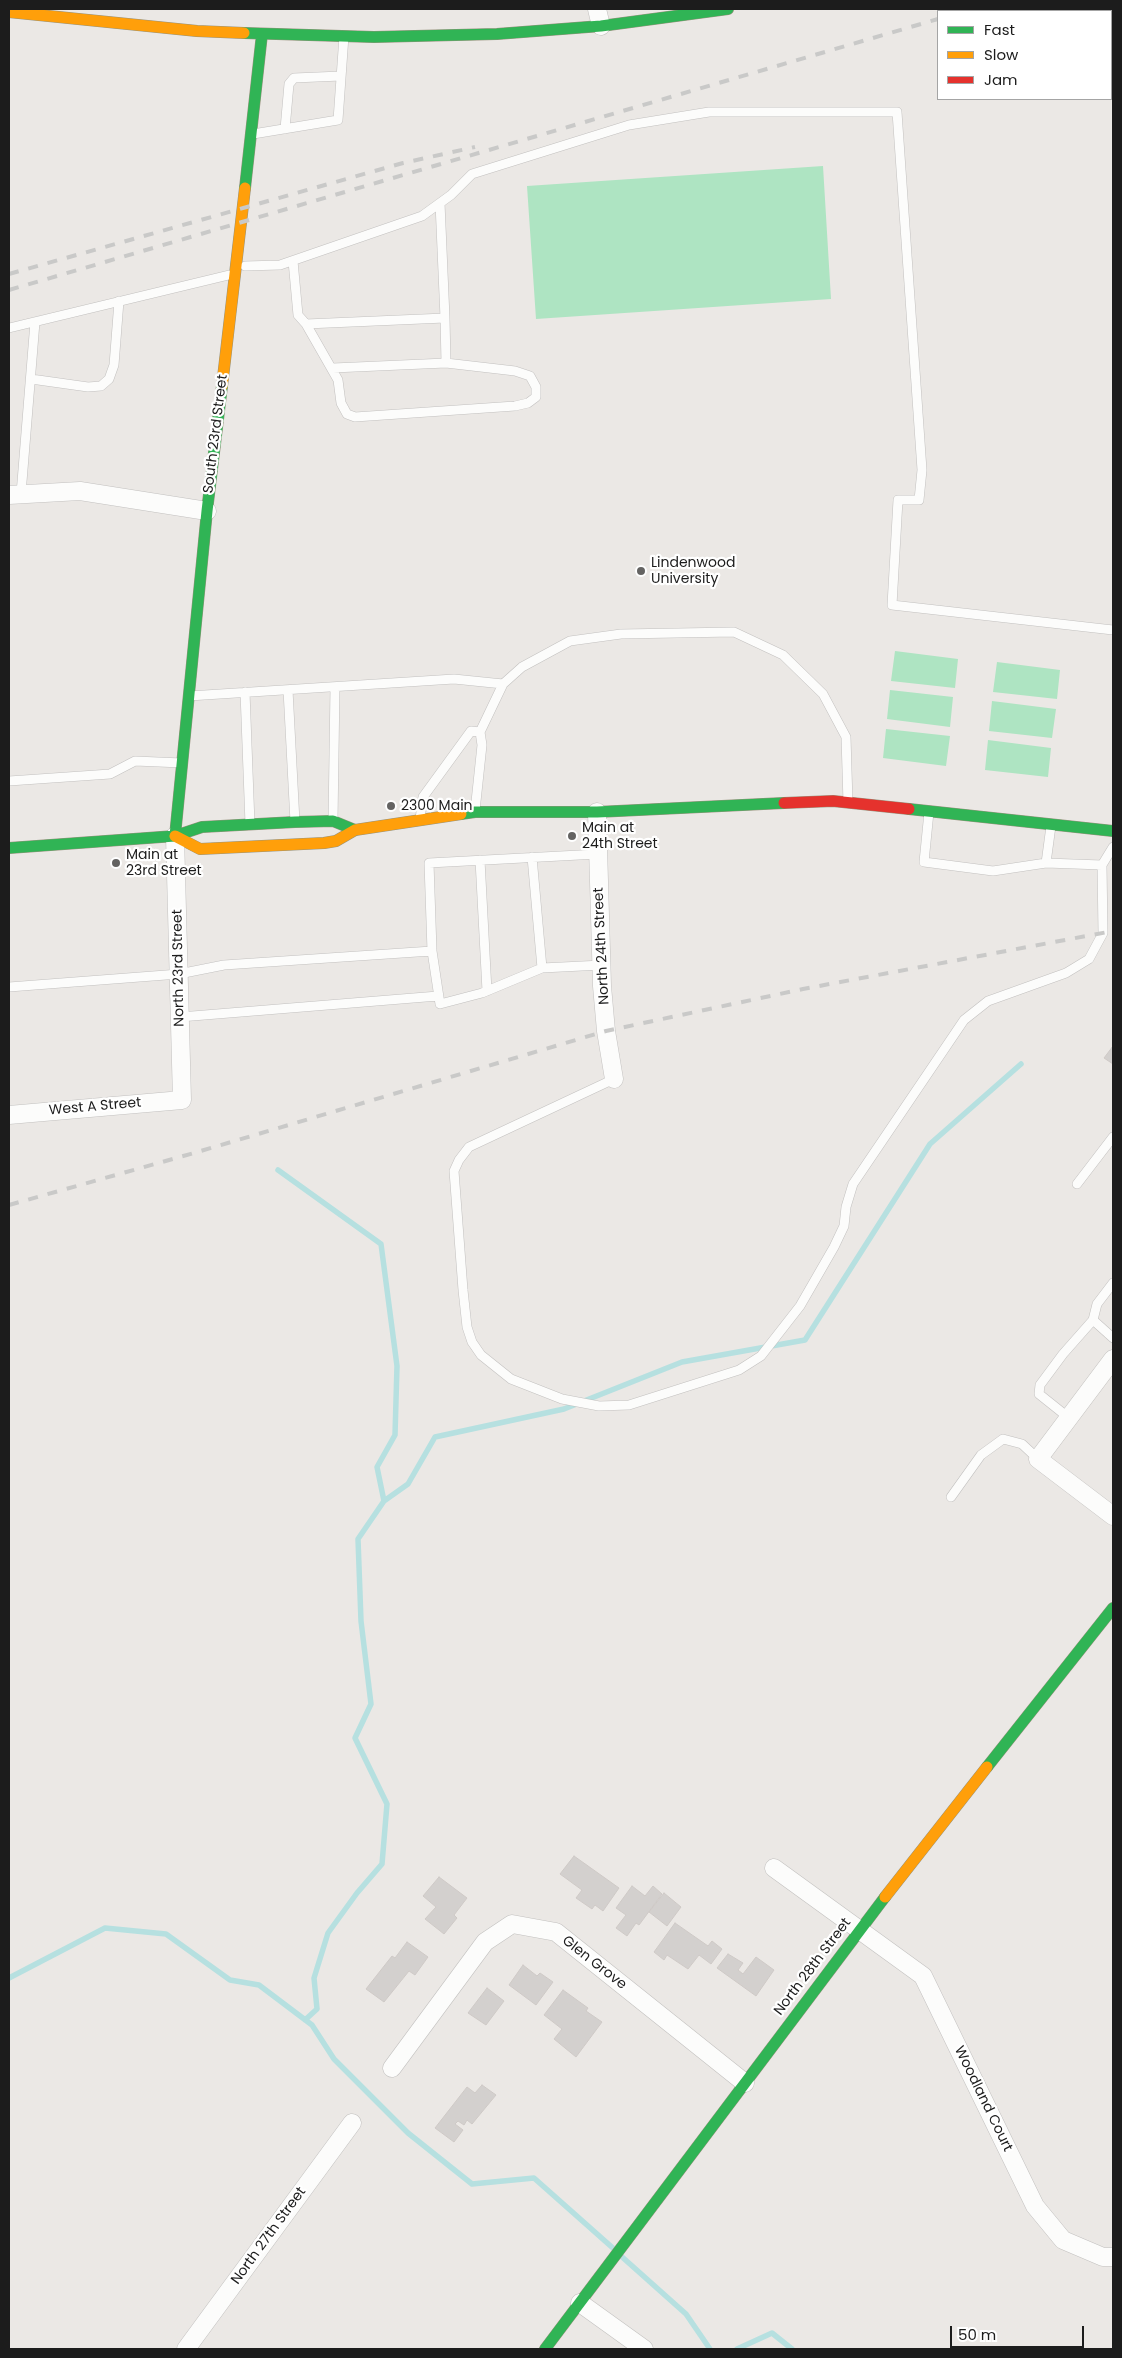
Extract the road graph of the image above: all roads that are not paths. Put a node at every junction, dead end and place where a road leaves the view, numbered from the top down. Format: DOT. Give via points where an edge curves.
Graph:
graph roads {
  1 [pos="728,9"];
  2 [pos="9,12"];
  3 [pos="102,15"];
  4 [pos="599,17"];
  5 [pos="262,34"];
  6 [pos="344,36"];
  7 [pos="341,76"];
  8 [pos="285,129"];
  9 [pos="250,134"];
  10 [pos="440,203"];
  11 [pos="293,261"];
  12 [pos="245,266"];
  13 [pos="229,275"];
  14 [pos="119,301"];
  15 [pos="445,318"];
  16 [pos="35,322"];
  17 [pos="306,324"];
  18 [pos="9,328"];
  19 [pos="446,363"];
  20 [pos="333,368"];
  21 [pos="31,379"];
  22 [pos="15,495"];
  23 [pos="207,511"];
  24 [pos="1113,630"];
  25 [pos="503,684"];
  26 [pos="335,686"];
  27 [pos="288,690"];
  28 [pos="245,692"];
  29 [pos="189,696"];
  30 [pos="480,732"];
  31 [pos="182,763"];
  32 [pos="9,781"];
  33 [pos="848,803"];
  34 [pos="475,812"];
  35 [pos="597,812"];
  36 [pos="930,812"];
  37 [pos="420,820"];
  38 [pos="333,821"];
  39 [pos="295,822"];
  40 [pos="250,825"];
  41 [pos="1051,825"];
  42 [pos="355,830"];
  43 [pos="1113,831"];
  44 [pos="175,836"];
  45 [pos="1113,847"];
  46 [pos="9,848"];
  47 [pos="598,854"];
  48 [pos="532,858"];
  49 [pos="480,860"];
  50 [pos="1046,863"];
  51 [pos="1102,865"];
  52 [pos="432,951"];
  53 [pos="602,965"];
  54 [pos="542,968"];
  55 [pos="179,974"];
  56 [pos="9,986"];
  57 [pos="487,991"];
  58 [pos="438,996"];
  59 [pos="180,1017"];
  60 [pos="614,1078"];
  61 [pos="182,1100"];
  62 [pos="9,1115"];
  63 [pos="1113,1137"];
  64 [pos="1077,1184"];
  65 [pos="1113,1283"];
  66 [pos="1094,1320"];
  67 [pos="1113,1338"];
  68 [pos="1113,1359"];
  69 [pos="1069,1418"];
  70 [pos="1038,1459"];
  71 [pos="951,1497"];
  72 [pos="1113,1516"];
  73 [pos="1113,1608"];
  74 [pos="774,1868"];
  75 [pos="859,1930"];
  76 [pos="392,2068"];
  77 [pos="745,2083"];
  78 [pos="352,2123"];
  79 [pos="1113,2257"];
  80 [pos="580,2303"];
  81 [pos="186,2349"];
  82 [pos="545,2349"];
  83 [pos="644,2349"];
  1 -- 4 [label="main road"];
  2 -- 3 [label="main road"];
  3 -- 5 [label="main road" via="197,31"];
  4 -- 6 [label="main road" via="497,34"];
  5 -- 6 [label="main road"];
  5 -- 9 [label="main road, South 23rd Street"];
  6 -- 7 [label="lane"];
  7 -- 8 [label="lane" via="338,120"];
  7 -- 8 [label="lane" via="294,78 290,84"];
  8 -- 9 [label="lane"];
  9 -- 23 [label="main road, South 23rd Street" via="241,236"];
  10 -- 11 [label="lane" via="422,216"];
  10 -- 15 [label="lane"];
  10 -- 24 [label="lane" via="472,174 629,125 708,112 897,112 922,470 919,500 898,500 892,604"];
  11 -- 12 [label="lane" via="280,265"];
  11 -- 17 [label="lane" via="298,315"];
  13 -- 14 [label="lane"];
  14 -- 16 [label="lane"];
  14 -- 21 [label="lane" via="114,365 109,378 101,386"];
  15 -- 17 [label="lane"];
  15 -- 19 [label="lane"];
  16 -- 18 [label="lane"];
  16 -- 21 [label="lane"];
  17 -- 20 [label="lane"];
  19 -- 20 [label="lane"];
  19 -- 20 [label="lane" via="515,371 530,376 536,387 536,397 515,406 355,417 347,414 341,403"];
  21 -- 22 [label="lane"];
  22 -- 23 [label="street" via="80,491"];
  23 -- 29 [label="main road, South 23rd Street"];
  25 -- 26 [label="lane" via="454,679"];
  25 -- 30 [label="lane"];
  25 -- 33 [label="lane" via="522,667 570,641 621,634 734,632 782,655 823,694 846,737"];
  26 -- 27 [label="lane"];
  26 -- 38 [label="lane"];
  27 -- 28 [label="lane"];
  27 -- 39 [label="lane"];
  28 -- 29 [label="lane"];
  28 -- 40 [label="lane"];
  29 -- 31 [label="main road, South 23rd Street"];
  30 -- 34 [label="lane" via="482,745"];
  30 -- 37 [label="lane" via="471,731 423,797"];
  31 -- 32 [label="lane" via="134,761 110,774"];
  31 -- 44 [label="main road, South 23rd Street"];
  33 -- 35 [label="main road" via="833,801"];
  33 -- 36 [label="main road"];
  34 -- 35 [label="main road"];
  34 -- 37 [label="main road"];
  35 -- 47 [label="street, North 24th Street"];
  36 -- 41 [label="main road"];
  36 -- 50 [label="lane" via="924,862 993,871"];
  37 -- 42 [label="main road"];
  38 -- 39 [label="main road"];
  38 -- 42 [label="main road"];
  39 -- 40 [label="main road"];
  40 -- 44 [label="main road" via="202,827"];
  41 -- 43 [label="main road"];
  41 -- 50 [label="lane"];
  42 -- 44 [label="main road" via="336,841 324,843 242,848 200,849"];
  44 -- 46 [label="main road"];
  44 -- 55 [label="street, North 23rd Street"];
  45 -- 51 [label="lane"];
  47 -- 48 [label="lane"];
  47 -- 53 [label="street, North 24th Street"];
  48 -- 49 [label="lane"];
  48 -- 54 [label="lane"];
  49 -- 52 [label="lane" via="428,863"];
  49 -- 57 [label="lane"];
  50 -- 51 [label="lane"];
  51 -- 60 [label="lane" via="1103,933 1089,959 1066,973 988,1001 964,1020 853,1184 844,1226 826,1262 800,1306 761,1356 739,1370 629,1405 599,1406 562,1399 511,1379 481,1355 472,1342 463,1290 454,1171 469,1147"];
  52 -- 55 [label="lane" via="224,965"];
  52 -- 58 [label="lane"];
  53 -- 54 [label="lane"];
  53 -- 60 [label="street, North 24th Street" via="606,1030"];
  54 -- 57 [label="lane"];
  55 -- 56 [label="lane"];
  55 -- 59 [label="street, North 23rd Street"];
  57 -- 58 [label="lane" via="440,1004"];
  58 -- 59 [label="lane"];
  59 -- 61 [label="street, North 23rd Street"];
  61 -- 62 [label="street, West A Street"];
  63 -- 64 [label="lane"];
  65 -- 66 [label="lane" via="1097,1304"];
  66 -- 67 [label="lane"];
  66 -- 69 [label="lane" via="1040,1385 1039,1394"];
  68 -- 69 [label="street"];
  69 -- 70 [label="street"];
  70 -- 71 [label="lane" via="1022,1444 1003,1439 981,1455"];
  70 -- 72 [label="street"];
  73 -- 75 [label="main road, North 28th Street"];
  74 -- 75 [label="street, Woodland Court"];
  75 -- 77 [label="main road, North 28th Street"];
  75 -- 79 [label="street, Woodland Court" via="923,1976 1035,2206 1064,2240 1103,2257"];
  76 -- 77 [label="street, Glen Grove" via="485,1942 512,1924 556,1932"];
  77 -- 80 [label="main road, North 28th Street"];
  78 -- 81 [label="street, North 27th Street"];
  80 -- 82 [label="main road, North 28th Street"];
  80 -- 83 [label="street"];
}
